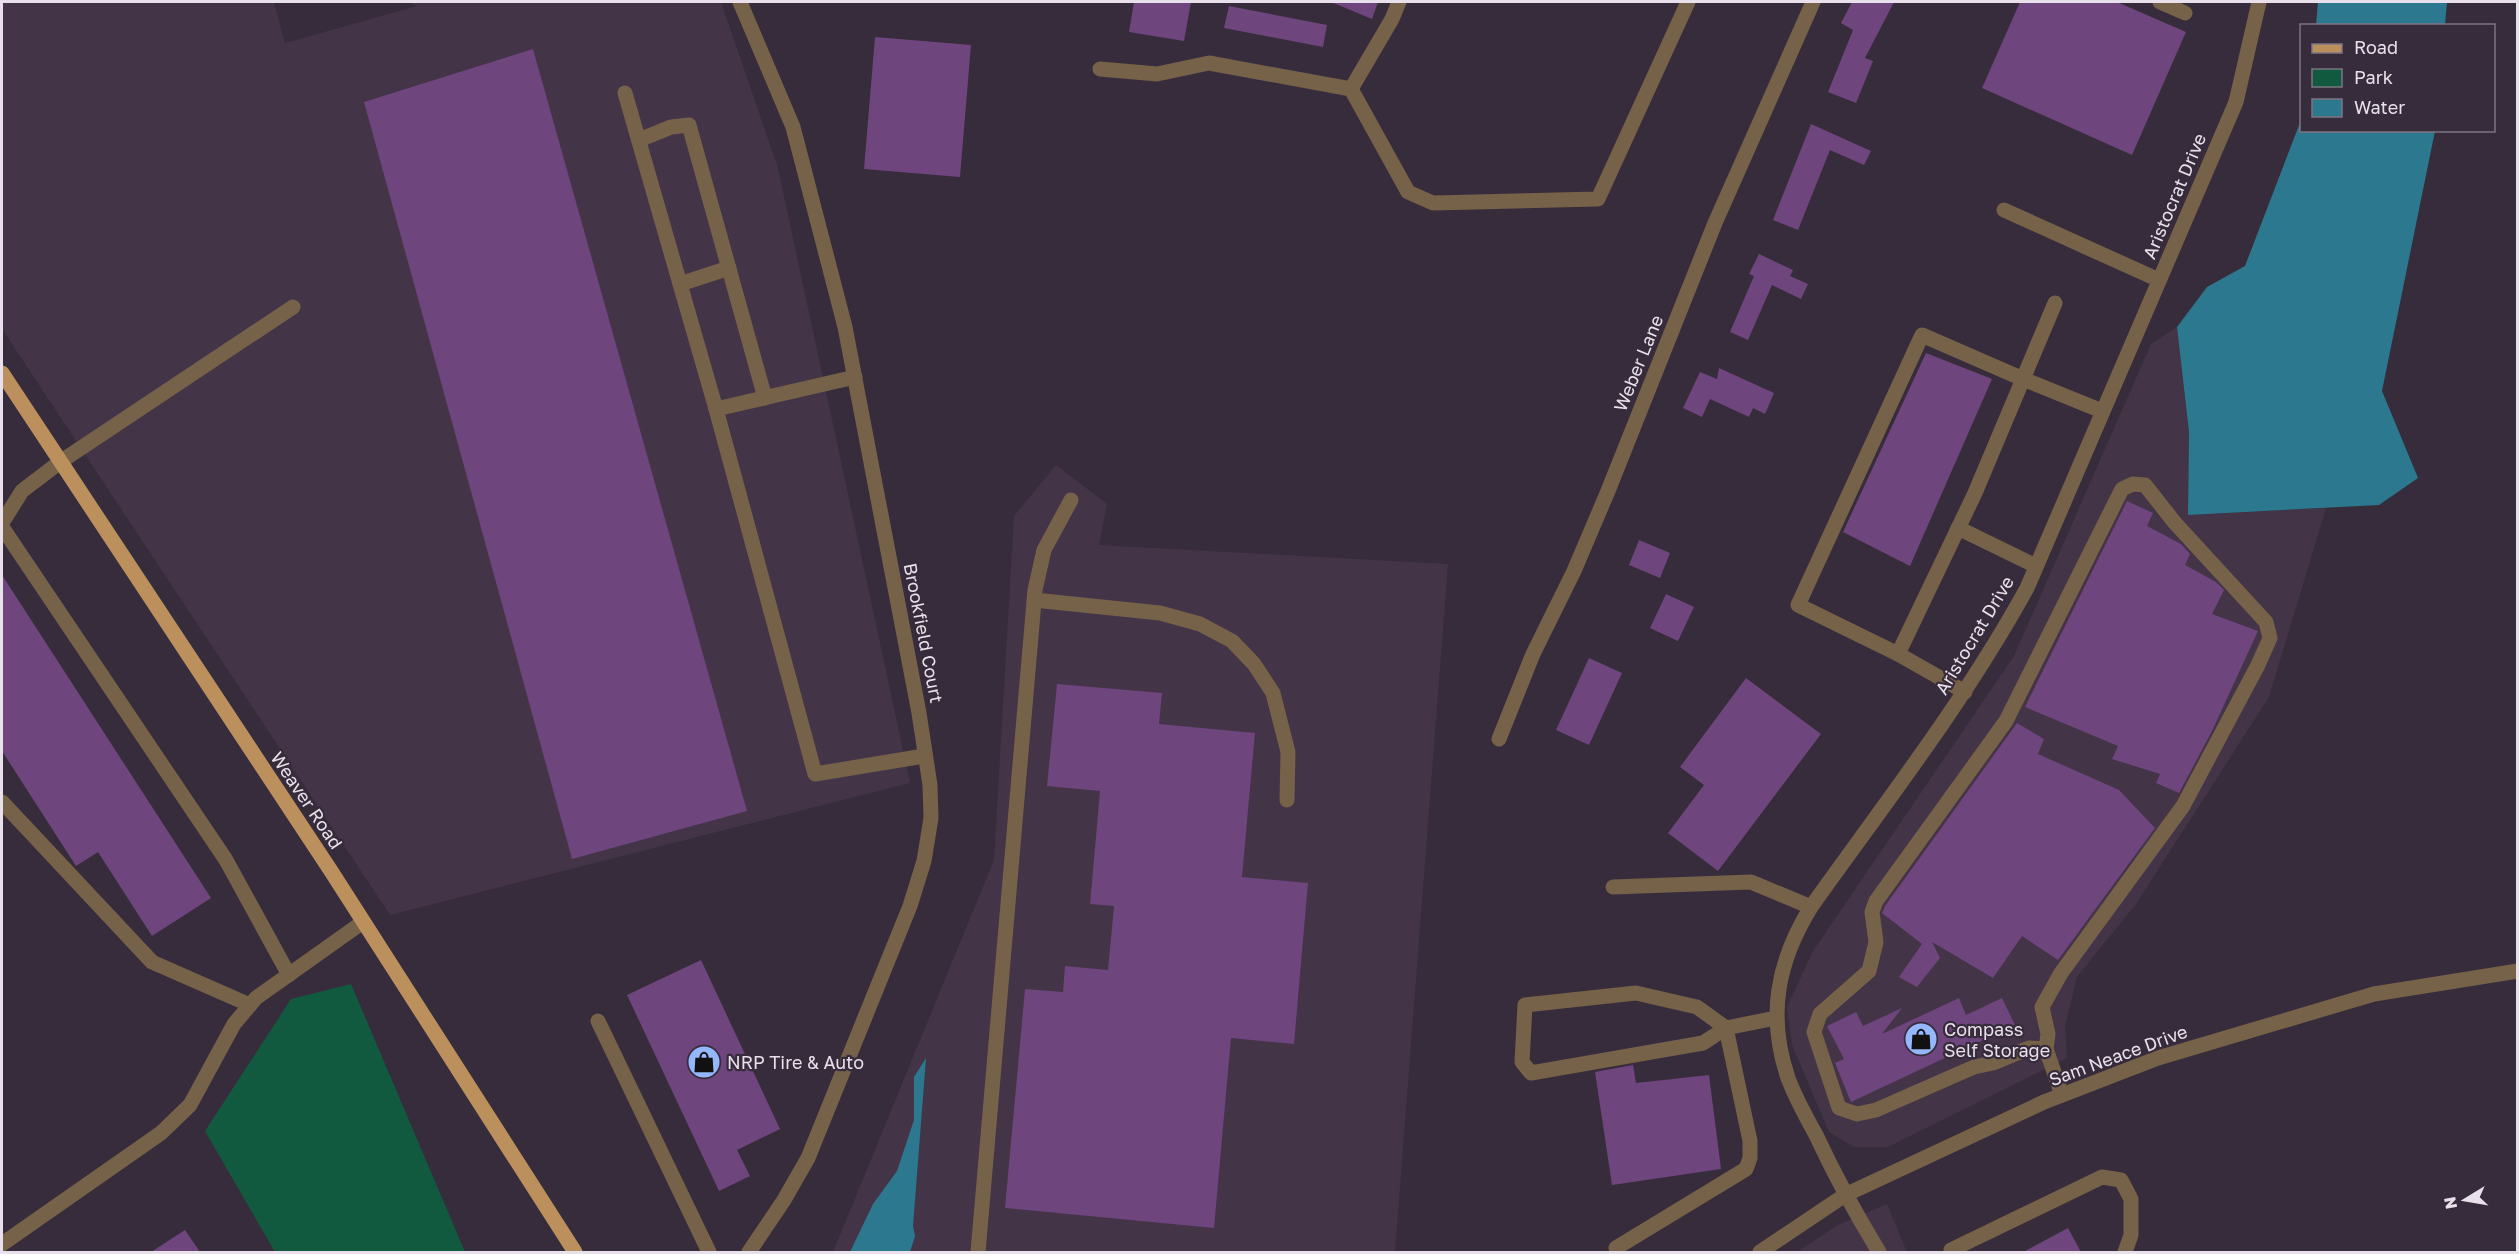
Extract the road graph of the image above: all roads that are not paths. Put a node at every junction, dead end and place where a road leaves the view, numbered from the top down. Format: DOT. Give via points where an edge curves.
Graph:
graph roads {
  1 [pos="740,2"];
  2 [pos="1399,2"];
  3 [pos="1688,2"];
  4 [pos="1813,2"];
  5 [pos="2160,2"];
  6 [pos="2259,2"];
  7 [pos="2185,13"];
  8 [pos="1100,69"];
  9 [pos="1351,89"];
  10 [pos="625,93"];
  11 [pos="639,140"];
  12 [pos="2004,210"];
  13 [pos="729,268"];
  14 [pos="2159,280"];
  15 [pos="680,284"];
  16 [pos="2055,303"];
  17 [pos="293,307"];
  18 [pos="2,374"];
  19 [pos="855,377"];
  20 [pos="2023,379"];
  21 [pos="765,398"];
  22 [pos="716,409"];
  23 [pos="2102,411"];
  24 [pos="60,462"];
  25 [pos="1071,500"];
  26 [pos="2,525"];
  27 [pos="1958,528"];
  28 [pos="2036,566"];
  29 [pos="1034,600"];
  30 [pos="1898,654"];
  31 [pos="1965,692"];
  32 [pos="1499,739"];
  33 [pos="924,756"];
  34 [pos="1287,800"];
  35 [pos="2,802"];
  36 [pos="1613,887"];
  37 [pos="1811,907"];
  38 [pos="363,922"];
  39 [pos="2517,971"];
  40 [pos="289,975"];
  41 [pos="250,1005"];
  42 [pos="1776,1018"];
  43 [pos="598,1021"];
  44 [pos="1726,1028"];
  45 [pos="2046,1049"];
  46 [pos="2062,1095"];
  47 [pos="1845,1195"];
  48 [pos="2,1244"];
  49 [pos="1616,1248"];
  50 [pos="575,1252"];
  51 [pos="709,1252"];
  52 [pos="749,1252"];
  53 [pos="978,1252"];
  54 [pos="1760,1252"];
  55 [pos="1879,1252"];
  56 [pos="1951,1252"];
  57 [pos="2125,1252"];
  1 -- 19 [label="street, Brookfield Court" via="793,127"];
  2 -- 9 [label="street"];
  3 -- 9 [label="street" via="1598,198 1433,203 1408,192"];
  4 -- 32 [label="street, Weber Lane" via="1715,223 1574,572 1533,654"];
  5 -- 7 [label="street"];
  6 -- 14 [label="street, Aristocrat Drive" via="2236,102"];
  8 -- 9 [label="street" via="1157,74 1209,63"];
  10 -- 11 [label="street"];
  11 -- 13 [label="street" via="689,125"];
  11 -- 15 [label="street"];
  12 -- 14 [label="street"];
  13 -- 15 [label="street"];
  13 -- 21 [label="street"];
  14 -- 23 [label="street, Aristocrat Drive"];
  15 -- 22 [label="street"];
  16 -- 20 [label="street"];
  17 -- 24 [label="street"];
  18 -- 24 [label="main road, Weaver Road"];
  19 -- 21 [label="street"];
  19 -- 33 [label="street, Brookfield Court"];
  20 -- 23 [label="street"];
  20 -- 27 [label="street"];
  20 -- 30 [label="street" via="1922,335 1798,605"];
  21 -- 22 [label="street"];
  22 -- 33 [label="street" via="815,774"];
  23 -- 28 [label="street, Aristocrat Drive"];
  24 -- 26 [label="street" via="22,491"];
  24 -- 38 [label="main road, Weaver Road"];
  25 -- 29 [label="street" via="1044,550"];
  26 -- 40 [label="street" via="226,860"];
  27 -- 28 [label="street"];
  27 -- 30 [label="street"];
  28 -- 31 [label="street, Aristocrat Drive" via="1998,641"];
  29 -- 34 [label="street" via="1160,613 1200,624 1232,641 1254,664 1273,693 1288,752"];
  29 -- 53 [label="street"];
  30 -- 31 [label="street"];
  31 -- 37 [label="street, Aristocrat Drive"];
  33 -- 52 [label="street, Brookfield Court" via="931,818 924,861 910,906 808,1158"];
  35 -- 41 [label="street" via="152,962"];
  36 -- 37 [label="street" via="1751,882"];
  37 -- 42 [label="street, Aristocrat Drive" via="1796,931 1786,959"];
  38 -- 40 [label="street"];
  38 -- 50 [label="main road, Weaver Road"];
  39 -- 46 [label="street, Sam Neace Drive" via="2374,994 2158,1058"];
  40 -- 41 [label="street"];
  41 -- 48 [label="street" via="234,1024 190,1105 160,1133"];
  42 -- 44 [label="street"];
  42 -- 47 [label="street, Aristocrat Drive" via="1779,1047 1789,1080"];
  43 -- 51 [label="street"];
  44 -- 44 [label="street" via="1702,1043 1531,1073 1522,1062 1525,1005 1636,993 1697,1007"];
  44 -- 49 [label="street" via="1750,1141 1746,1169"];
  45 -- 45 [label="street" via="2029,1048 1974,1067 1876,1110 1857,1114 1839,1108 1814,1032 1820,1014 1869,971 1876,942 1872,912 1876,901 2006,721 2122,489 2133,484 2145,485 2266,622 2270,638 2183,806 2042,1006 2048,1034"];
  45 -- 46 [label="street"];
  46 -- 47 [label="street, Sam Neace Drive"];
  47 -- 54 [label="street, Sam Neace Drive"];
  47 -- 55 [label="street, Aristocrat Drive"];
  56 -- 57 [label="street" via="2102,1177 2121,1180 2131,1199 2131,1235"];
}
